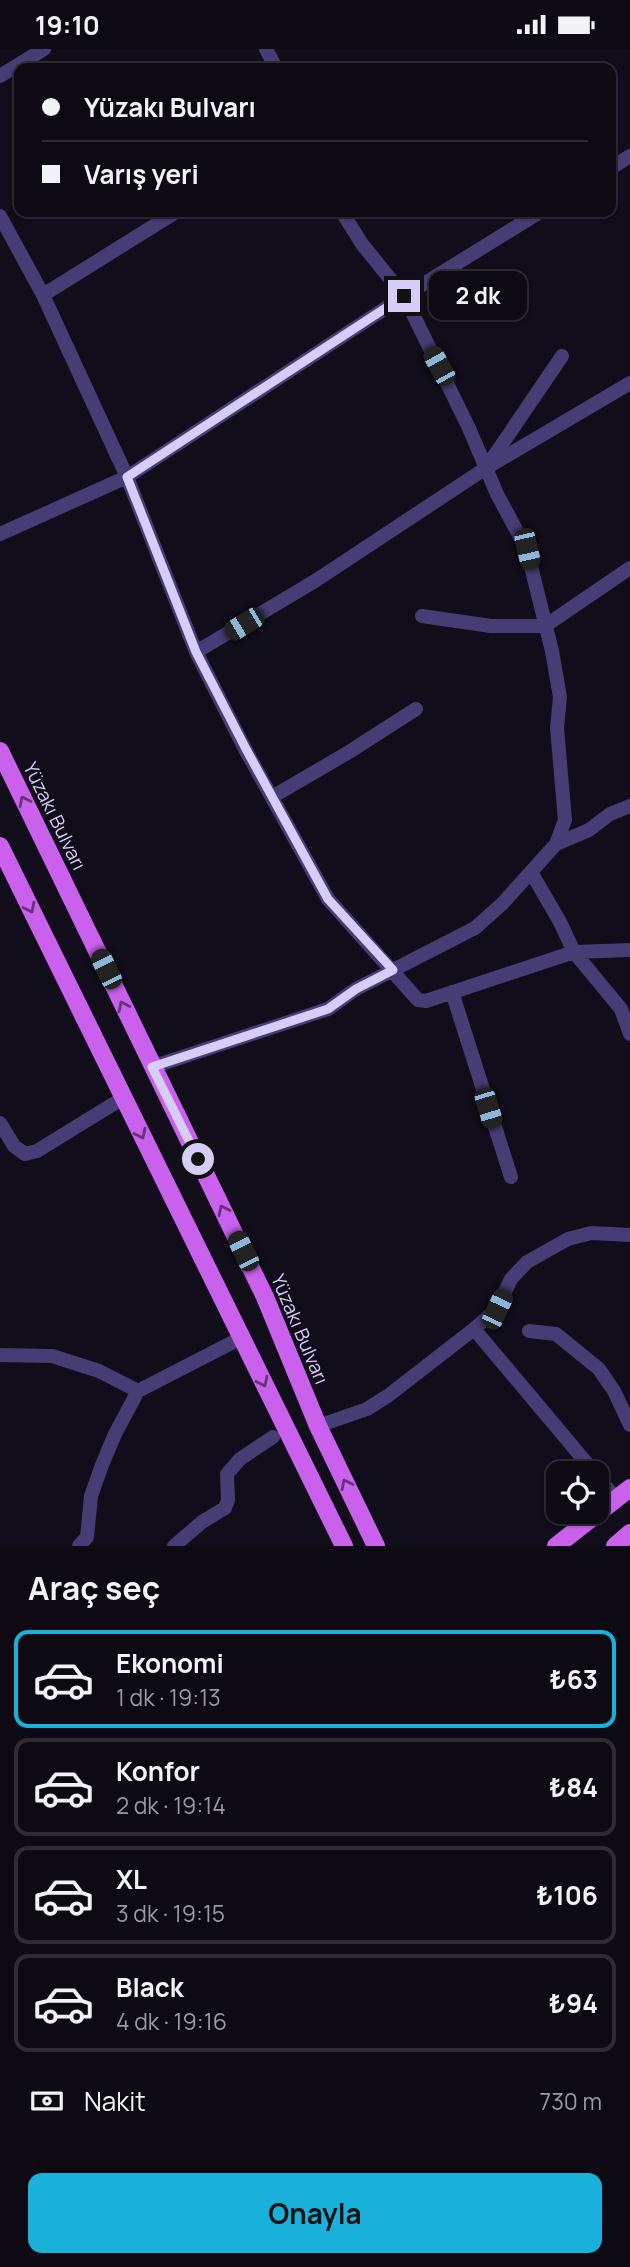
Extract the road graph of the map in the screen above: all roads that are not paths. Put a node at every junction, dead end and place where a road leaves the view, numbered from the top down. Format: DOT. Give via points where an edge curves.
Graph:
graph roads {
  1 [pos="44,49"];
  2 [pos="21,63"];
  3 [pos="0,216"];
  4 [pos="168,217"];
  5 [pos="345,217"];
  6 [pos="532,217"];
  7 [pos="43,295"];
  8 [pos="404,296"];
  9 [pos="562,356"];
  10 [pos="630,383"];
  11 [pos="486,468"];
  12 [pos="127,477"];
  13 [pos="0,534"];
  14 [pos="630,568"];
  15 [pos="422,616"];
  16 [pos="545,626"];
  17 [pos="196,652"];
  18 [pos="416,709"];
  19 [pos="0,751"];
  20 [pos="272,797"];
  21 [pos="630,806"];
  22 [pos="556,844"];
  23 [pos="0,846"];
  24 [pos="531,872"];
  25 [pos="630,950"];
  26 [pos="574,952"];
  27 [pos="393,970"];
  28 [pos="452,992"];
  29 [pos="630,1034"];
  30 [pos="152,1067"];
  31 [pos="123,1098"];
  32 [pos="0,1123"];
  33 [pos="511,1177"];
  34 [pos="630,1235"];
  35 [pos="474,1329"];
  36 [pos="529,1331"];
  37 [pos="241,1338"];
  38 [pos="0,1355"];
  39 [pos="138,1391"];
  40 [pos="630,1425"];
  41 [pos="318,1426"];
  42 [pos="273,1437"];
  43 [pos="584,1461"];
  44 [pos="623,1494"];
  45 [pos="630,1533"];
  46 [pos="79,1546"];
  47 [pos="174,1546"];
  48 [pos="344,1546"];
  49 [pos="376,1546"];
  50 [pos="557,1546"];
  51 [pos="615,1546"];
  1 -- 2 [label="street"];
  3 -- 7 [label="street"];
  4 -- 7 [label="street"];
  5 -- 8 [label="street"];
  6 -- 8 [label="street"];
  7 -- 12 [label="street"];
  8 -- 11 [label="street"];
  8 -- 12 [label="street"];
  9 -- 11 [label="street"];
  10 -- 11 [label="street"];
  11 -- 16 [label="street" via="527,549"];
  11 -- 17 [label="street" via="315,581"];
  12 -- 13 [label="street"];
  12 -- 17 [label="street"];
  14 -- 16 [label="street"];
  15 -- 16 [label="street" via="491,626"];
  16 -- 22 [label="street" via="560,697 557,728 565,820"];
  17 -- 20 [label="street"];
  18 -- 20 [label="street"];
  30 -- 19 [label="main road, Yüzakı Bulvarı, one-way"];
  20 -- 27 [label="street" via="328,899"];
  21 -- 22 [label="street"];
  22 -- 24 [label="street"];
  23 -- 31 [label="main road, one-way"];
  24 -- 26 [label="street"];
  24 -- 27 [label="street" via="475,928"];
  25 -- 26 [label="street"];
  26 -- 28 [label="street"];
  26 -- 29 [label="street" via="621,1009"];
  27 -- 28 [label="street" via="418,1000"];
  27 -- 30 [label="street" via="328,1009"];
  28 -- 33 [label="street"];
  41 -- 30 [label="main road, Yüzakı Bulvarı, one-way" via="265,1297"];
  31 -- 32 [label="street" via="25,1154 14,1146"];
  31 -- 37 [label="main road, one-way"];
  34 -- 35 [label="street" via="591,1233 527,1262 511,1279 497,1309"];
  35 -- 41 [label="street" via="367,1409"];
  35 -- 43 [label="street"];
  36 -- 40 [label="street" via="556,1334 599,1369"];
  37 -- 39 [label="street"];
  37 -- 48 [label="main road, one-way"];
  38 -- 39 [label="street" via="52,1356 99,1371"];
  39 -- 46 [label="street" via="102,1465 91,1496 87,1537"];
  49 -- 41 [label="main road, Yüzakı Bulvarı, one-way"];
  42 -- 47 [label="street" via="240,1458 227,1474 225,1508"];
  44 -- 50 [label="main road"];
  45 -- 51 [label="main road"];
}
